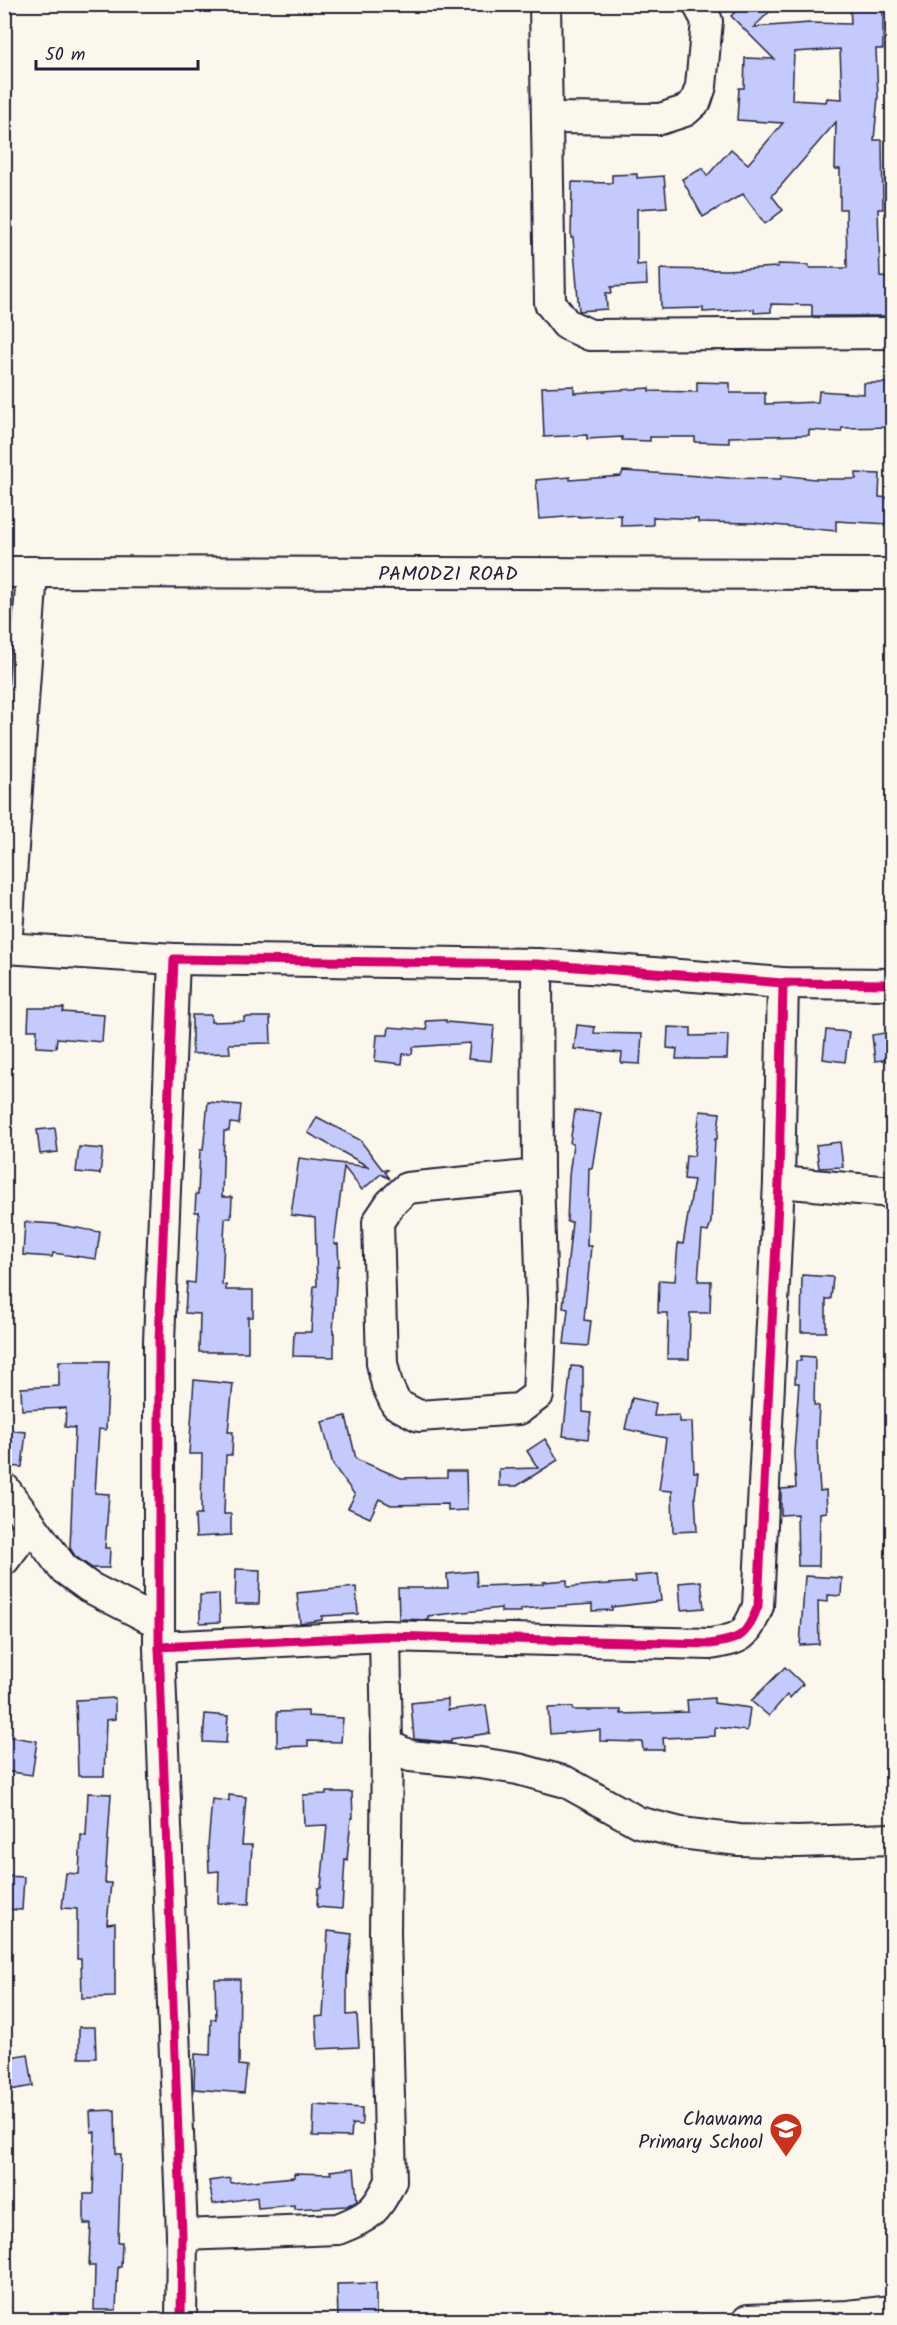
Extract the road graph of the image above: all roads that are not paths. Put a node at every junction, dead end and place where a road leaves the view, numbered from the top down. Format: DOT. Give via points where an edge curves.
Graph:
graph roads {
  1 [pos="546,4"];
  2 [pos="698,4"];
  3 [pos="549,118"];
  4 [pos="892,333"];
  5 [pos="18,572"];
  6 [pos="892,574"];
  7 [pos="5,950"];
  8 [pos="174,960"];
  9 [pos="537,964"];
  10 [pos="783,983"];
  11 [pos="892,984"];
  12 [pos="538,1175"];
  13 [pos="779,1182"];
  14 [pos="892,1192"];
  15 [pos="4,1488"];
  16 [pos="31,1524"];
  17 [pos="4,1560"];
  18 [pos="159,1635"];
  19 [pos="385,1636"];
  20 [pos="387,1745"];
  21 [pos="892,1839"];
  22 [pos="182,2235"];
  23 [pos="892,2311"];
  24 [pos="181,2320"];
  25 [pos="748,2320"];
  1 -- 3 [label="street"];
  2 -- 3 [label="street" via="707,21 701,86 696,101 685,111 660,119"];
  3 -- 4 [label="street" via="550,303 566,324 590,335"];
  5 -- 6 [label="street, PAMODZI ROAD"];
  5 -- 7 [label="street"];
  7 -- 8 [label="street"];
  8 -- 9 [label="street"];
  8 -- 18 [label="street" via="159,1342"];
  9 -- 10 [label="street"];
  9 -- 12 [label="street"];
  10 -- 11 [label="street"];
  10 -- 13 [label="street"];
  12 -- 12 [label="street" via="542,1303 538,1395 519,1409 419,1416 396,1404 382,1363 378,1222 407,1188"];
  13 -- 14 [label="street"];
  13 -- 19 [label="street" via="758,1606 750,1627 735,1640 710,1644"];
  15 -- 16 [label="street"];
  16 -- 17 [label="street"];
  16 -- 18 [label="street" via="63,1568"];
  18 -- 19 [label="street"];
  18 -- 22 [label="street"];
  19 -- 20 [label="street"];
  20 -- 21 [label="street" via="410,1756 509,1767 566,1782 638,1822 681,1833 797,1842"];
  20 -- 22 [label="street" via="385,1933 391,2181 381,2202 362,2220 338,2229"];
  22 -- 24 [label="street"];
  23 -- 25 [label="street"];
}
